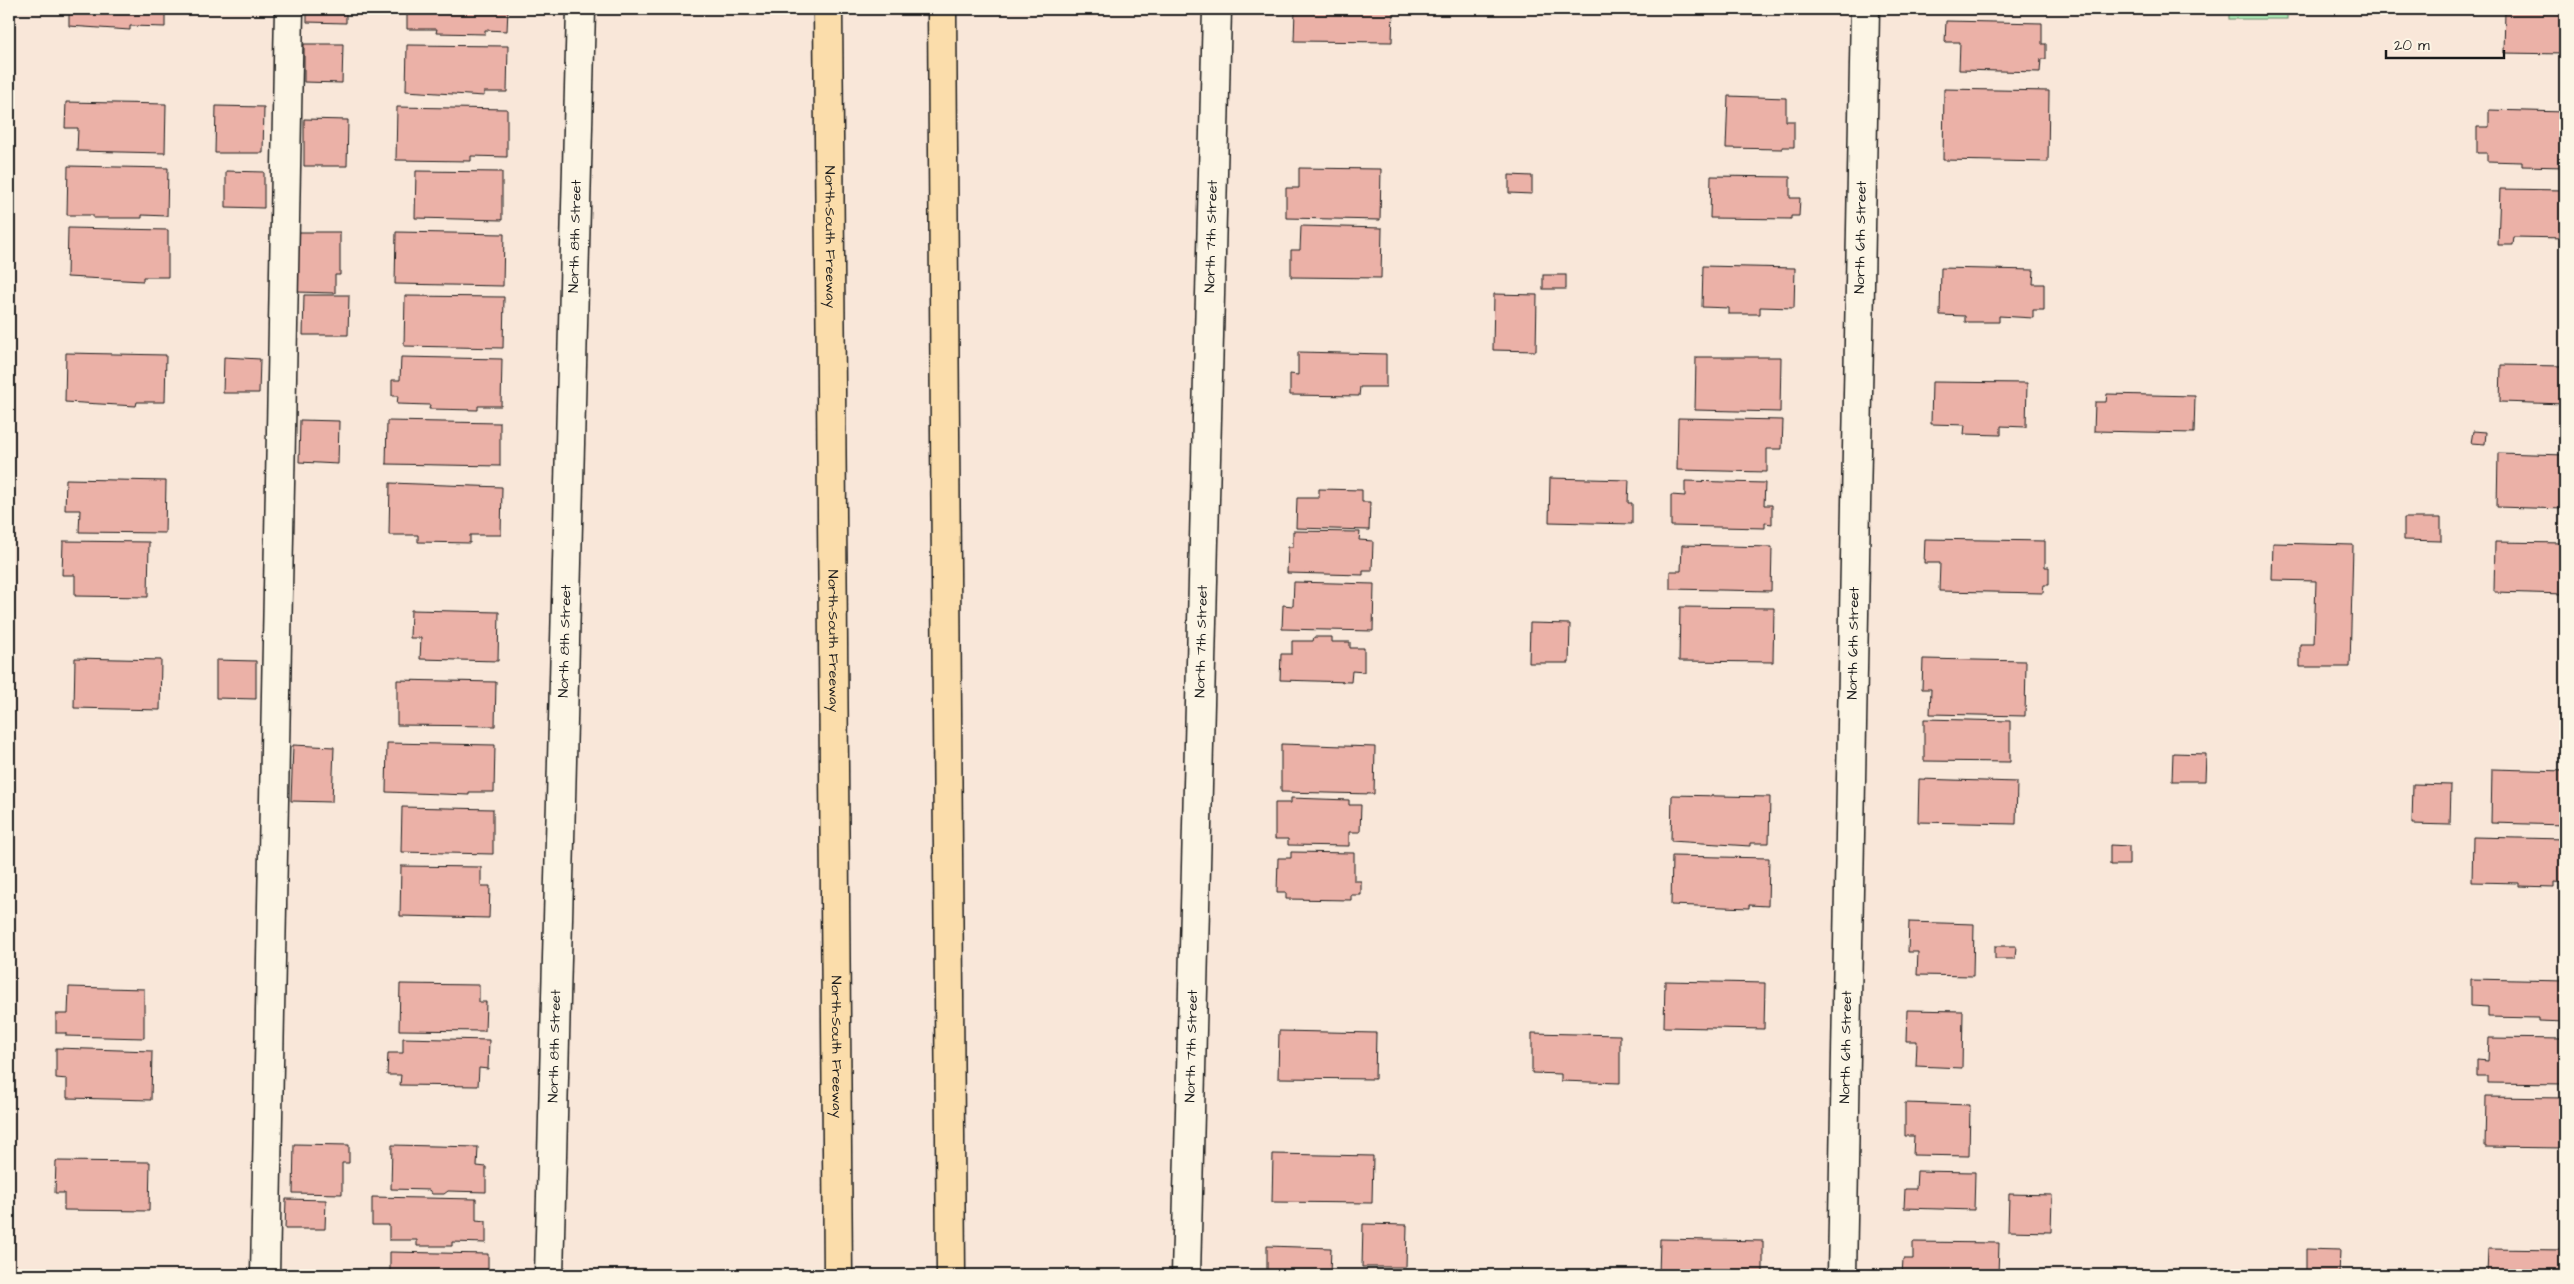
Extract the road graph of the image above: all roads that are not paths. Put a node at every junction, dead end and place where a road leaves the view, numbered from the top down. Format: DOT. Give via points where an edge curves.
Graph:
graph roads {
  1 [pos="289,9"];
  2 [pos="581,9"];
  3 [pos="828,9"];
  4 [pos="942,9"];
  5 [pos="1216,9"];
  6 [pos="1865,9"];
  7 [pos="265,1275"];
  8 [pos="550,1275"];
  9 [pos="838,1275"];
  10 [pos="951,1275"];
  11 [pos="1186,1275"];
  12 [pos="1842,1275"];
  1 -- 7 [label="street"];
  2 -- 8 [label="street, North 8th Street"];
  3 -- 9 [label="highway, North-South Freeway"];
  4 -- 10 [label="highway"];
  5 -- 11 [label="street, North 7th Street"];
  6 -- 12 [label="street, North 6th Street"];
}
